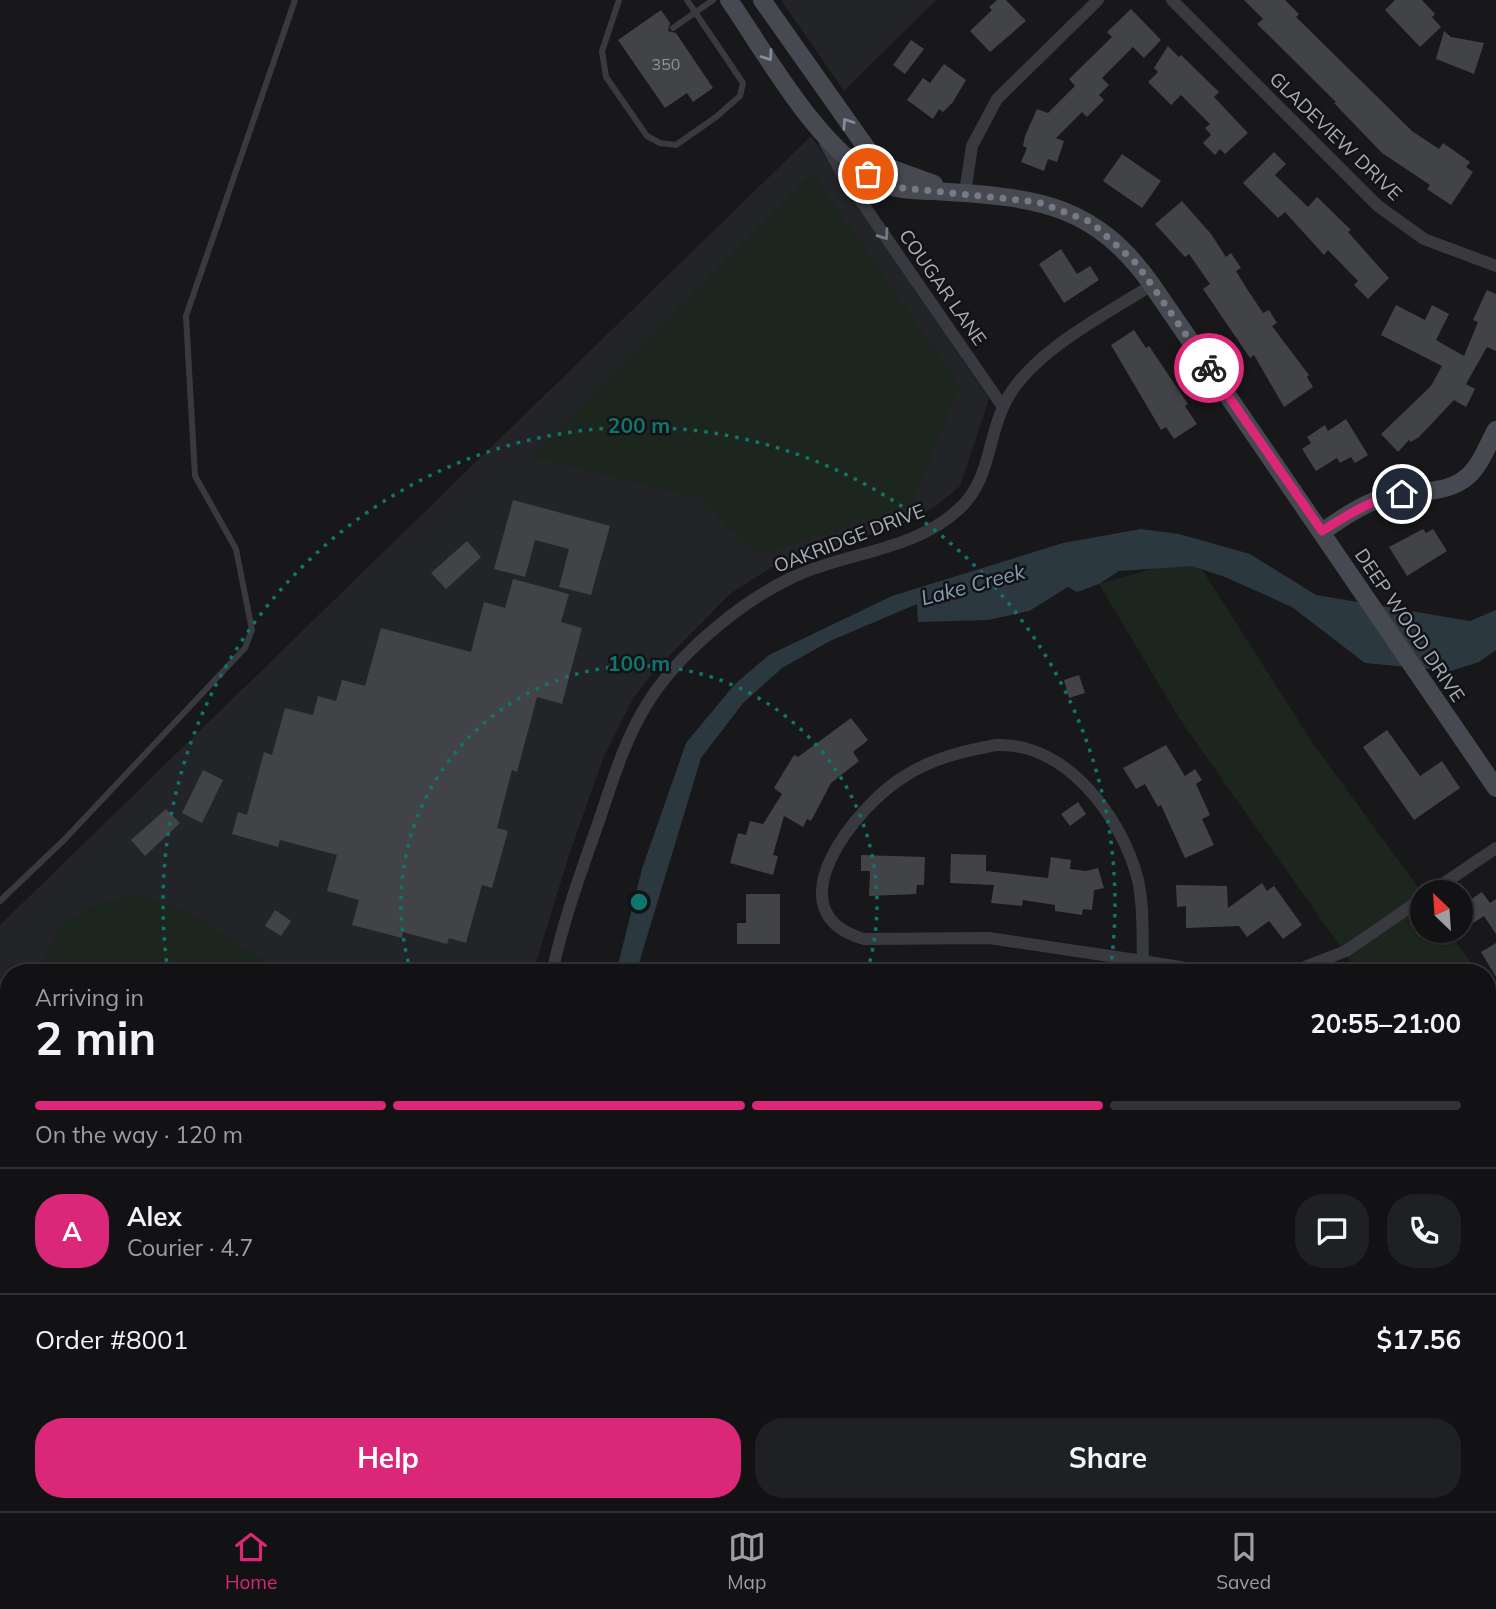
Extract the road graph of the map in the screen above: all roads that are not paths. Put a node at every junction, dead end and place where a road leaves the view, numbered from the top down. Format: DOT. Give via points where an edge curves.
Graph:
graph roads {
  1 [pos="295,0"];
  2 [pos="619,0"];
  3 [pos="687,0"];
  4 [pos="713,0"];
  5 [pos="729,0"];
  6 [pos="762,0"];
  7 [pos="1098,0"];
  8 [pos="1172,0"];
  9 [pos="696,12"];
  10 [pos="673,28"];
  11 [pos="809,115"];
  12 [pos="965,193"];
  13 [pos="1496,266"];
  14 [pos="1152,285"];
  15 [pos="1003,407"];
  16 [pos="1496,430"];
  17 [pos="1322,531"];
  18 [pos="1496,788"];
  19 [pos="1496,848"];
  20 [pos="1449,880"];
  21 [pos="0,901"];
  22 [pos="1410,907"];
  23 [pos="1143,961"];
  24 [pos="554,964"];
  25 [pos="1162,964"];
  26 [pos="1312,964"];
  1 -- 21 [label="lane" via="186,316 195,475 236,549 252,630 245,648 64,840"];
  2 -- 9 [label="lane" via="602,51 606,77 647,136 660,143 676,145 740,96 743,83"];
  3 -- 9 [label="lane"];
  4 -- 9 [label="lane"];
  5 -- 11 [label="street, DEEP WOOD DRIVE, one-way"];
  12 -- 6 [label="street, DEEP WOOD DRIVE, one-way" via="900,173 870,153"];
  7 -- 12 [label="street" via="997,99 972,146"];
  8 -- 13 [label="street, GLADEVIEW DRIVE" via="1378,206 1424,239"];
  9 -- 10 [label="lane"];
  11 -- 12 [label="street, DEEP WOOD DRIVE" via="840,153 882,183"];
  11 -- 15 [label="street, COUGAR LANE, one-way" via="843,175"];
  12 -- 14 [label="street, DEEP WOOD DRIVE" via="1038,202 1078,215 1120,245"];
  14 -- 15 [label="street, OAKRIDGE DRIVE" via="1050,351"];
  14 -- 17 [label="street, DEEP WOOD DRIVE"];
  15 -- 24 [label="street, OAKRIDGE DRIVE" via="981,480 951,515 908,540 814,568 768,590 683,659 647,703 617,769 562,926"];
  16 -- 17 [label="street" via="1463,481 1386,497"];
  17 -- 18 [label="street, DEEP WOOD DRIVE"];
  19 -- 20 [label="street"];
  22 -- 26 [label="street" via="1346,951"];
  23 -- 23 [label="street" via="1141,900 1126,848 1083,785 1052,759 1025,747 996,745 962,751 904,776 855,818 824,874 823,893 833,921 849,935 864,939 989,938"];
  23 -- 25 [label="street"];
}
